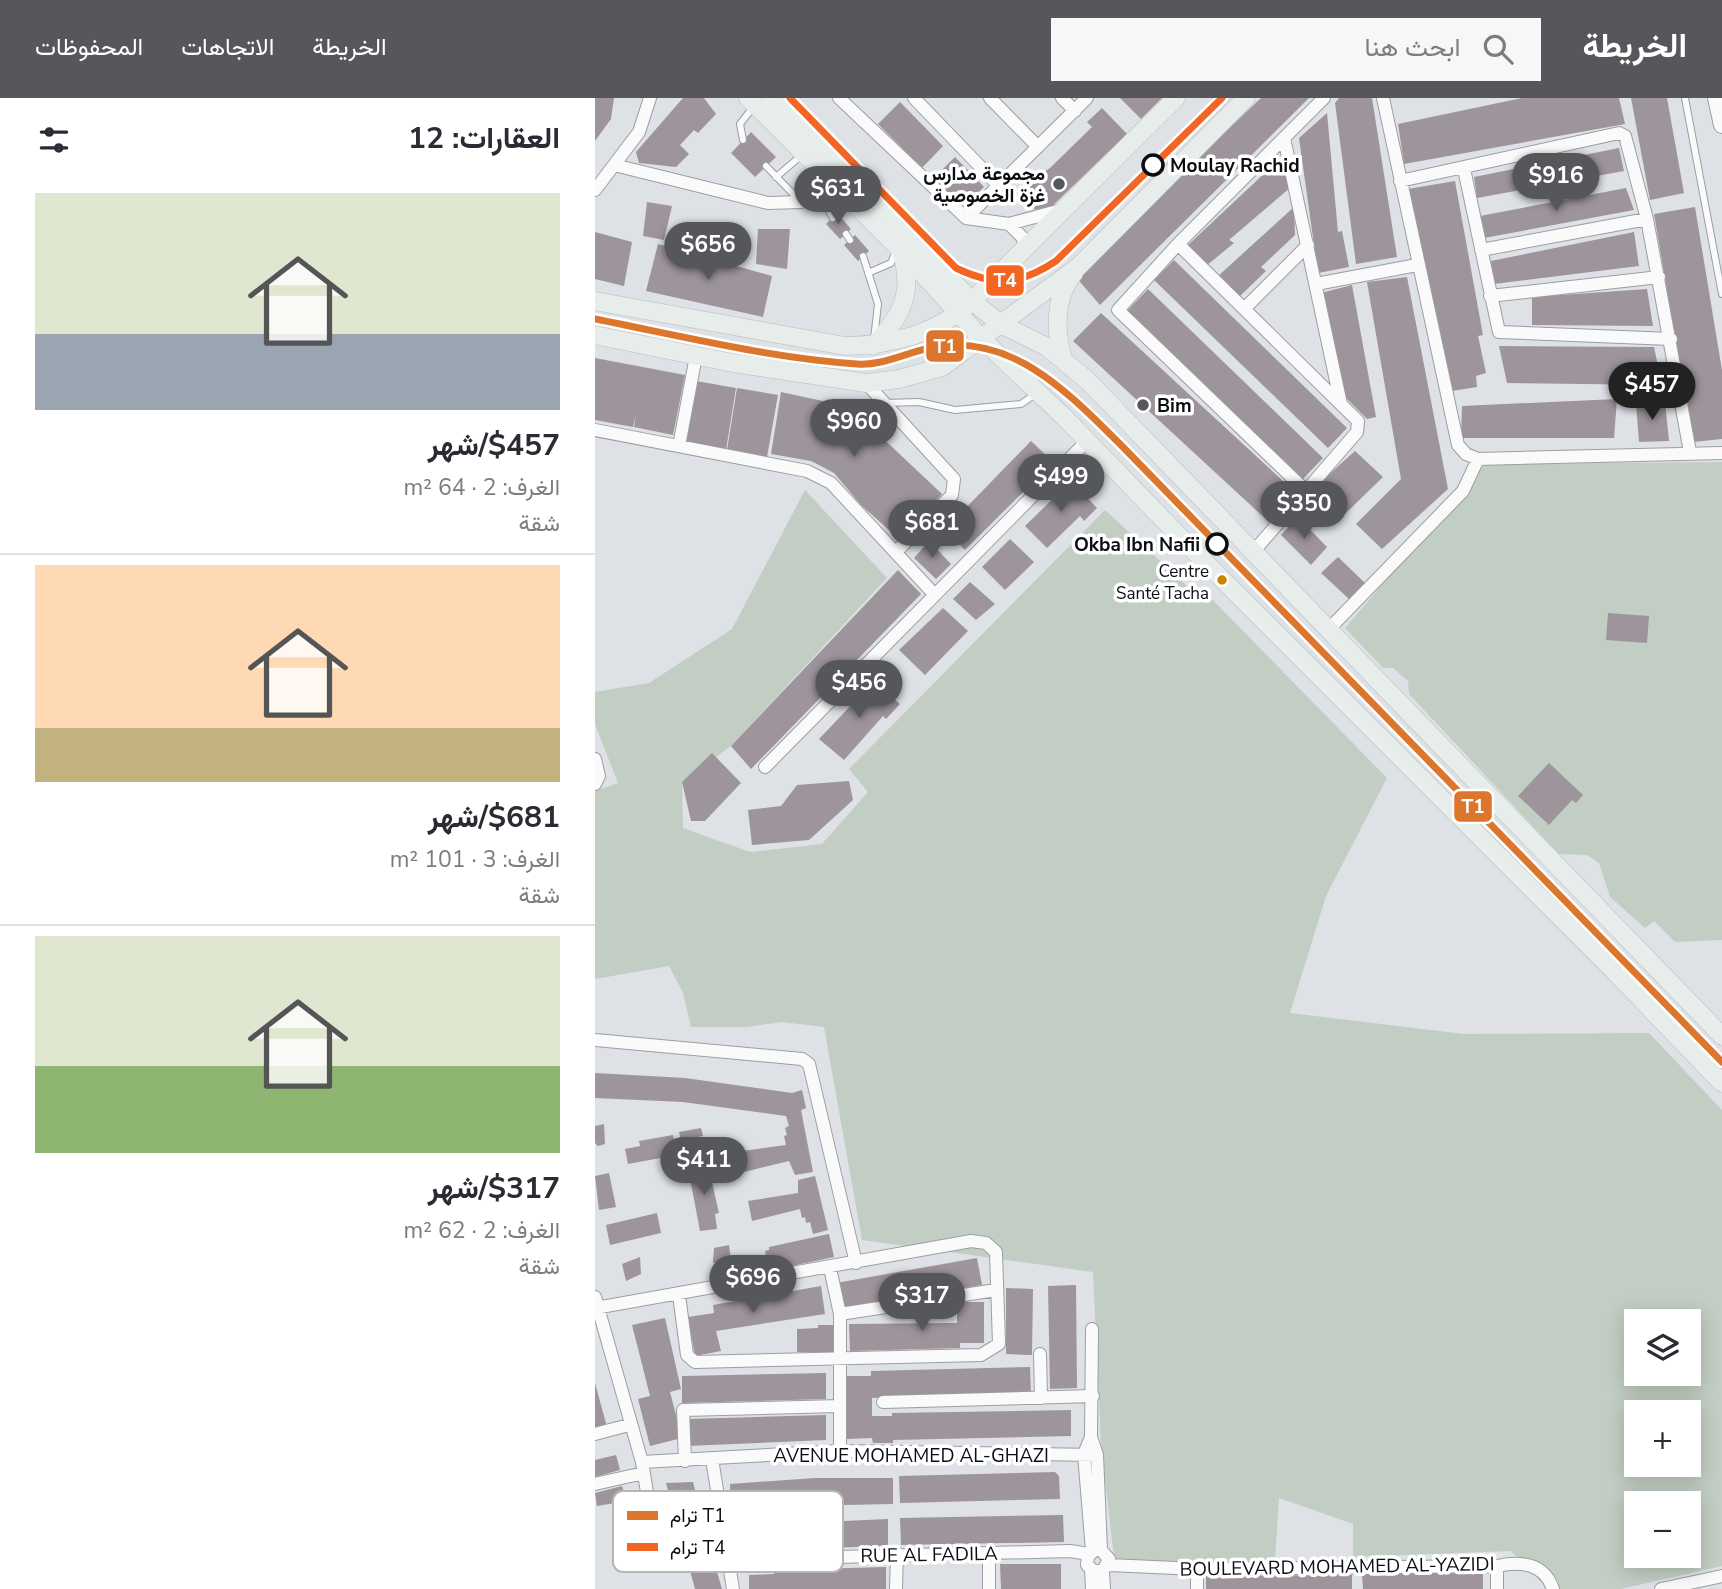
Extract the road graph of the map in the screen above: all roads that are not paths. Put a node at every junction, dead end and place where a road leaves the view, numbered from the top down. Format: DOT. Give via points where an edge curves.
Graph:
graph roads {
  1 [pos="650,98"];
  2 [pos="839,98"];
  3 [pos="914,98"];
  4 [pos="990,98"];
  5 [pos="1062,98"];
  6 [pos="1087,98"];
  7 [pos="1176,98"];
  8 [pos="1246,98"];
  9 [pos="1324,98"];
  10 [pos="1383,98"];
  11 [pos="1685,98"];
  12 [pos="1716,98"];
  13 [pos="758,100"];
  14 [pos="1075,111"];
  15 [pos="1722,125"];
  16 [pos="1285,138"];
  17 [pos="743,140"];
  18 [pos="1038,147"];
  19 [pos="804,154"];
  20 [pos="614,165"];
  21 [pos="766,166"];
  22 [pos="1464,169"];
  23 [pos="776,177"];
  24 [pos="1400,181"];
  25 [pos="999,186"];
  26 [pos="595,190"];
  27 [pos="830,193"];
  28 [pos="801,202"];
  29 [pos="1066,209"];
  30 [pos="833,218"];
  31 [pos="966,218"];
  32 [pos="1647,219"];
  33 [pos="1009,224"];
  34 [pos="1178,244"];
  35 [pos="1308,245"];
  36 [pos="899,249"];
  37 [pos="1025,250"];
  38 [pos="1481,250"];
  39 [pos="863,256"];
  40 [pos="1417,265"];
  41 [pos="1078,267"];
  42 [pos="868,273"];
  43 [pos="1659,277"];
  44 [pos="1316,284"];
  45 [pos="1722,294"];
  46 [pos="1490,296"];
  47 [pos="595,301"];
  48 [pos="972,301"];
  49 [pos="1244,309"];
  50 [pos="958,314"];
  51 [pos="1002,325"];
  52 [pos="595,335"];
  53 [pos="982,339"];
  54 [pos="1671,339"];
  55 [pos="873,346"];
  56 [pos="696,356"];
  57 [pos="956,359"];
  58 [pos="1063,359"];
  59 [pos="1008,363"];
  60 [pos="866,383"];
  61 [pos="1038,392"];
  62 [pos="885,403"];
  63 [pos="1341,404"];
  64 [pos="595,430"];
  65 [pos="1087,441"];
  66 [pos="679,446"];
  67 [pos="1691,452"];
  68 [pos="1722,453"];
  69 [pos="1478,459"];
  70 [pos="1304,489"];
  71 [pos="1254,551"];
  72 [pos="896,552"];
  73 [pos="934,594"];
  74 [pos="1329,629"];
  75 [pos="595,759"];
  76 [pos="765,767"];
  77 [pos="595,784"];
  78 [pos="1721,1033"];
  79 [pos="595,1040"];
  80 [pos="1722,1083"];
  81 [pos="856,1263"];
  82 [pos="830,1268"];
  83 [pos="996,1290"];
  84 [pos="679,1295"];
  85 [pos="596,1304"];
  86 [pos="839,1314"];
  87 [pos="1092,1329"];
  88 [pos="1040,1354"];
  89 [pos="840,1359"];
  90 [pos="1093,1396"];
  91 [pos="1041,1398"];
  92 [pos="883,1402"];
  93 [pos="840,1406"];
  94 [pos="629,1425"];
  95 [pos="595,1434"];
  96 [pos="840,1451"];
  97 [pos="1091,1455"];
  98 [pos="712,1459"];
  99 [pos="685,1461"];
  100 [pos="643,1468"];
  101 [pos="595,1484"];
  102 [pos="647,1491"];
  103 [pos="717,1491"];
  104 [pos="1094,1552"];
  105 [pos="897,1553"];
  106 [pos="989,1553"];
  107 [pos="843,1555"];
  108 [pos="1497,1566"];
  109 [pos="1101,1569"];
  110 [pos="1196,1569"];
  111 [pos="1722,1576"];
  112 [pos="1709,1584"];
  113 [pos="896,1589"];
  114 [pos="989,1589"];
  115 [pos="1091,1589"];
  116 [pos="1104,1589"];
  117 [pos="1197,1589"];
  118 [pos="1497,1589"];
  119 [pos="1553,1589"];
  120 [pos="1661,1589"];
  1 -- 20 [label="street" via="639,132"];
  2 -- 31 [label="street"];
  3 -- 25 [label="street"];
  4 -- 18 [label="street"];
  5 -- 14 [label="street"];
  6 -- 14 [label="street"];
  7 -- 29 [label="main road"];
  8 -- 41 [label="main road"];
  9 -- 16 [label="street"];
  10 -- 24 [label="street"];
  11 -- 45 [label="lane"];
  12 -- 15 [label="main road"];
  13 -- 17 [label="lane" via="740,124"];
  13 -- 19 [label="main road"];
  13 -- 48 [label="main road"];
  14 -- 18 [label="street"];
  16 -- 34 [label="street"];
  16 -- 35 [label="street"];
  18 -- 25 [label="street"];
  19 -- 23 [label="lane"];
  19 -- 27 [label="main road"];
  20 -- 26 [label="street"];
  20 -- 28 [label="street" via="752,200"];
  21 -- 23 [label="lane"];
  22 -- 24 [label="street"];
  22 -- 32 [label="street" via="1619,133 1628,142"];
  22 -- 38 [label="street"];
  23 -- 28 [label="lane"];
  24 -- 40 [label="street"];
  25 -- 31 [label="street"];
  27 -- 28 [label="street"];
  27 -- 30 [label="lane"];
  27 -- 36 [label="main road"];
  29 -- 33 [label="street"];
  29 -- 37 [label="main road"];
  31 -- 33 [label="street"];
  32 -- 38 [label="street"];
  32 -- 43 [label="street"];
  33 -- 37 [label="street" via="1023,238"];
  34 -- 49 [label="street"];
  34 -- 70 [label="street" via="1118,310"];
  35 -- 44 [label="street"];
  35 -- 49 [label="street"];
  36 -- 42 [label="lane" via="891,263"];
  36 -- 50 [label="main road"];
  36 -- 55 [label="main road" via="908,278 905,302 898,318"];
  37 -- 48 [label="main road"];
  38 -- 46 [label="street"];
  39 -- 42 [label="lane"];
  40 -- 44 [label="street"];
  40 -- 69 [label="street" via="1458,445"];
  41 -- 51 [label="main road"];
  41 -- 58 [label="main road" via="1058,310"];
  42 -- 55 [label="lane" via="878,304"];
  43 -- 46 [label="street"];
  43 -- 54 [label="street"];
  44 -- 63 [label="street"];
  46 -- 54 [label="street" via="1496,328 1506,335"];
  47 -- 55 [label="main road" via="845,346"];
  48 -- 50 [label="main road"];
  48 -- 51 [label="main road"];
  49 -- 63 [label="street"];
  50 -- 53 [label="main road"];
  50 -- 55 [label="main road" via="938,327"];
  51 -- 53 [label="main road"];
  51 -- 58 [label="main road"];
  52 -- 56 [label="main road"];
  53 -- 57 [label="main road"];
  53 -- 59 [label="main road"];
  54 -- 67 [label="street"];
  56 -- 60 [label="main road"];
  56 -- 66 [label="street"];
  57 -- 59 [label="main road" via="982,354"];
  57 -- 60 [label="main road" via="899,379"];
  58 -- 71 [label="main road"];
  59 -- 61 [label="main road"];
  60 -- 62 [label="street"];
  61 -- 62 [label="lane" via="1021,404 955,410 919,402"];
  61 -- 65 [label="main road"];
  62 -- 72 [label="street" via="954,479 952,495"];
  63 -- 70 [label="street" via="1358,421 1357,432"];
  64 -- 66 [label="street"];
  65 -- 73 [label="street"];
  65 -- 80 [label="main road"];
  66 -- 72 [label="street" via="821,476"];
  67 -- 68 [label="street"];
  67 -- 69 [label="street"];
  69 -- 74 [label="street" via="1463,491"];
  70 -- 71 [label="street"];
  71 -- 74 [label="main road"];
  72 -- 73 [label="street"];
  73 -- 76 [label="street"];
  74 -- 78 [label="main road"];
  75 -- 77 [label="street" via="599,776"];
  79 -- 81 [label="street" via="802,1059 809,1064"];
  81 -- 82 [label="street"];
  81 -- 83 [label="street" via="957,1243 986,1243 996,1252"];
  82 -- 84 [label="street"];
  82 -- 86 [label="street"];
  83 -- 86 [label="street"];
  83 -- 89 [label="street" via="999,1345 989,1353"];
  84 -- 85 [label="street"];
  84 -- 89 [label="street" via="687,1355 695,1362"];
  85 -- 94 [label="street"];
  86 -- 89 [label="street"];
  87 -- 90 [label="street"];
  88 -- 91 [label="street"];
  89 -- 93 [label="street"];
  90 -- 91 [label="street"];
  90 -- 97 [label="street"];
  91 -- 92 [label="street"];
  93 -- 96 [label="street"];
  93 -- 99 [label="street" via="683,1410"];
  94 -- 95 [label="street"];
  94 -- 100 [label="street"];
  96 -- 97 [label="street, AVENUE MOHAMED AL-GHAZI"];
  96 -- 98 [label="street, AVENUE MOHAMED AL-GHAZI"];
  97 -- 104 [label="street"];
  98 -- 99 [label="street, AVENUE MOHAMED AL-GHAZI"];
  98 -- 103 [label="street"];
  99 -- 100 [label="street, AVENUE MOHAMED AL-GHAZI"];
  100 -- 101 [label="street, AVENUE MOHAMED AL-GHAZI"];
  100 -- 102 [label="street"];
  104 -- 106 [label="street, RUE AL FADILA"];
  104 -- 109 [label="street" via="1087,1561"];
  104 -- 109 [label="street" via="1108,1556"];
  105 -- 106 [label="street, RUE AL FADILA"];
  105 -- 107 [label="street, RUE AL FADILA"];
  105 -- 113 [label="street"];
  106 -- 114 [label="street"];
  108 -- 110 [label="street, BOULEVARD MOHAMED AL-YAZIDI"];
  108 -- 118 [label="street"];
  108 -- 119 [label="street, BOULEVARD MOHAMED AL-YAZIDI" via="1535,1566"];
  109 -- 110 [label="street, BOULEVARD MOHAMED AL-YAZIDI"];
  109 -- 115 [label="street"];
  109 -- 116 [label="street"];
  110 -- 117 [label="street"];
  111 -- 112 [label="street"];
  112 -- 120 [label="street"];
}
